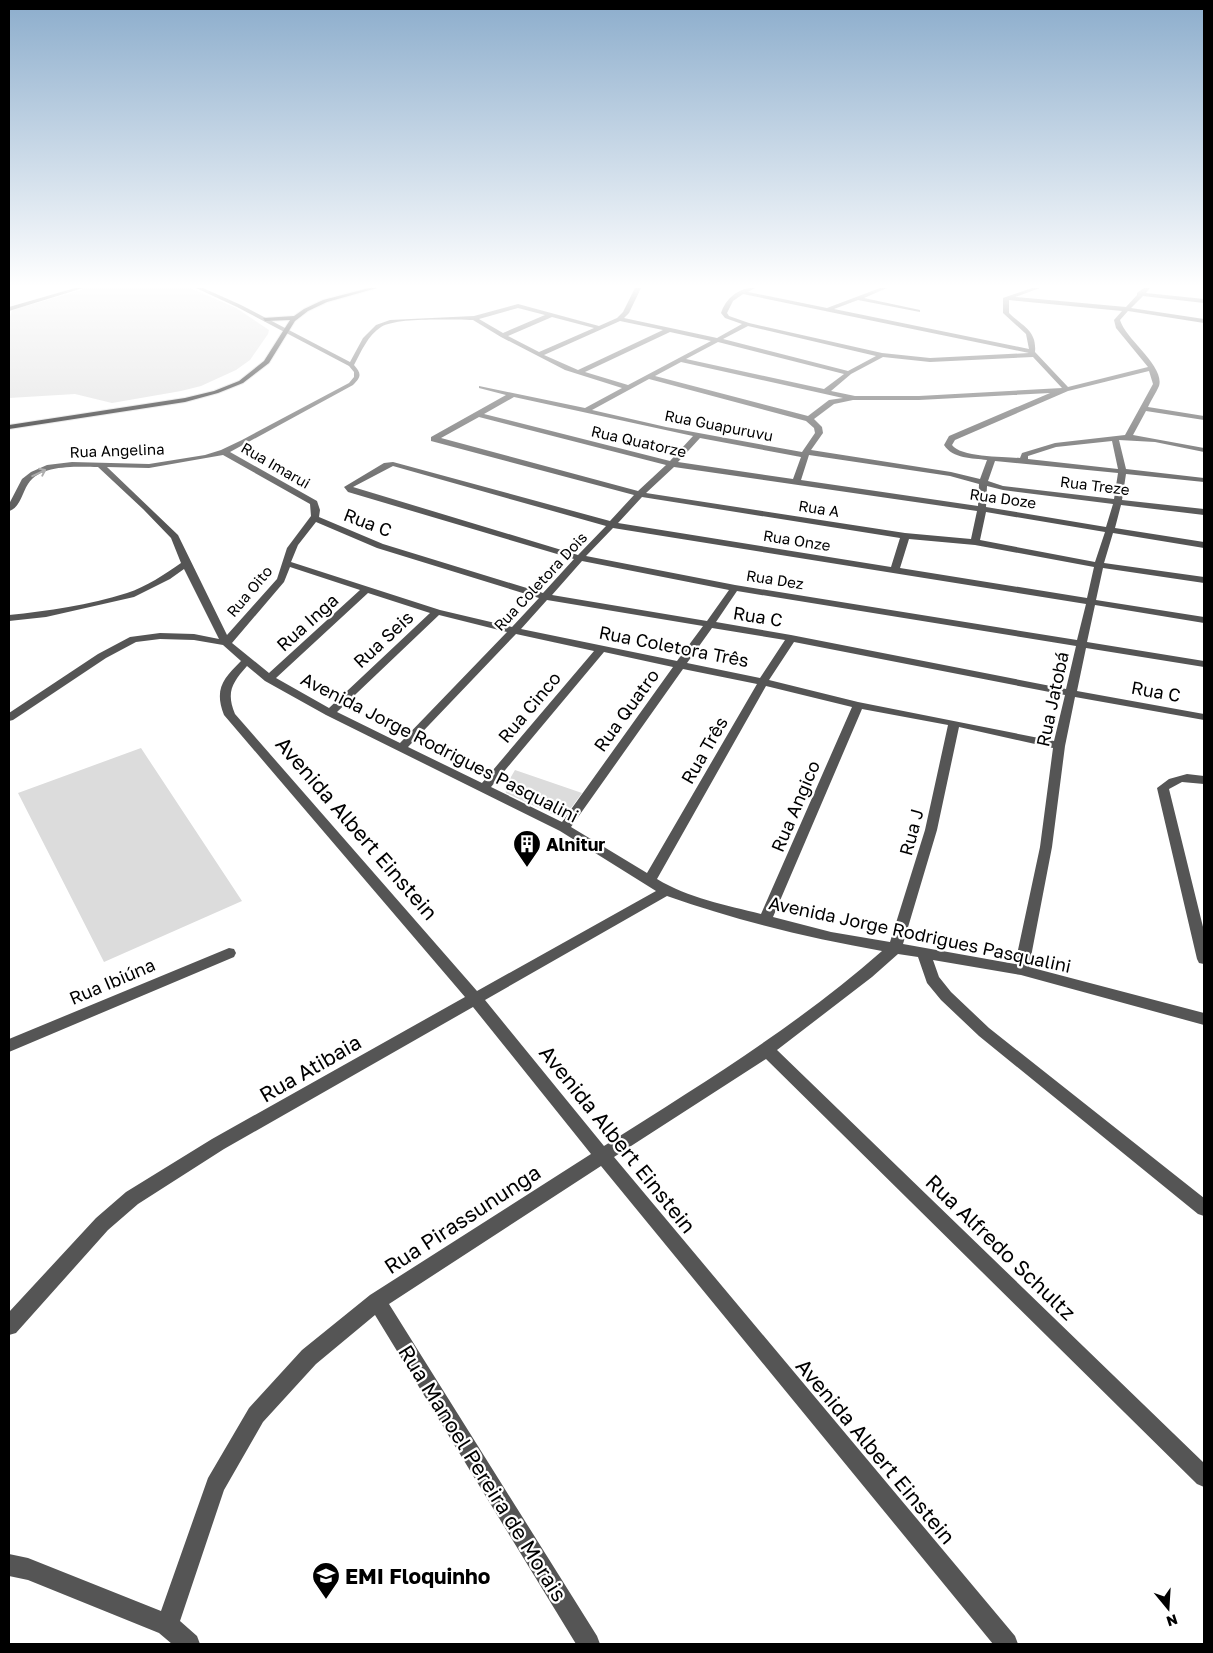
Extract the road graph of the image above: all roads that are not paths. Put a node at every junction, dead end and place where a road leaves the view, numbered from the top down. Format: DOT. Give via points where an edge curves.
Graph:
graph roads {
  1 [pos="264,365"];
  2 [pos="351,365"];
  3 [pos="558,365"];
  4 [pos="594,365"];
  5 [pos="671,365"];
  6 [pos="705,365"];
  7 [pos="818,365"];
  8 [pos="863,365"];
  9 [pos="1044,365"];
  10 [pos="1150,365"];
  11 [pos="1152,368"];
  12 [pos="578,373"];
  13 [pos="849,373"];
  14 [pos="649,377"];
  15 [pos="835,385"];
  16 [pos="481,387"];
  17 [pos="629,388"];
  18 [pos="1064,390"];
  19 [pos="826,391"];
  20 [pos="496,392"];
  21 [pos="511,395"];
  22 [pos="484,397"];
  23 [pos="855,398"];
  24 [pos="880,398"];
  25 [pos="1143,408"];
  26 [pos="585,411"];
  27 [pos="477,414"];
  28 [pos="809,418"];
  29 [pos="1204,418"];
  30 [pos="9,428"];
  31 [pos="698,435"];
  32 [pos="1128,437"];
  33 [pos="1115,438"];
  34 [pos="1204,450"];
  35 [pos="224,452"];
  36 [pos="806,453"];
  37 [pos="992,458"];
  38 [pos="1023,461"];
  39 [pos="672,464"];
  40 [pos="100,466"];
  41 [pos="1122,470"];
  42 [pos="1204,480"];
  43 [pos="796,483"];
  44 [pos="983,483"];
  45 [pos="349,488"];
  46 [pos="640,494"];
  47 [pos="1118,502"];
  48 [pos="9,508"];
  49 [pos="982,508"];
  50 [pos="1204,512"];
  51 [pos="314,518"];
  52 [pos="613,525"];
  53 [pos="1109,529"];
  54 [pos="905,536"];
  55 [pos="975,542"];
  56 [pos="1204,545"];
  57 [pos="580,558"];
  58 [pos="286,563"];
  59 [pos="186,564"];
  60 [pos="1099,564"];
  61 [pos="895,570"];
  62 [pos="1204,580"];
  63 [pos="735,588"];
  64 [pos="366,590"];
  65 [pos="546,596"];
  66 [pos="1091,602"];
  67 [pos="437,612"];
  68 [pos="9,618"];
  69 [pos="1204,620"];
  70 [pos="708,624"];
  71 [pos="514,631"];
  72 [pos="791,638"];
  73 [pos="226,643"];
  74 [pos="1082,643"];
  75 [pos="601,649"];
  76 [pos="246,660"];
  77 [pos="1204,664"];
  78 [pos="680,666"];
  79 [pos="269,679"];
  80 [pos="763,682"];
  81 [pos="1071,693"];
  82 [pos="858,705"];
  83 [pos="330,713"];
  84 [pos="1204,717"];
  85 [pos="9,718"];
  86 [pos="954,723"];
  87 [pos="402,746"];
  88 [pos="1059,746"];
  89 [pos="1204,780"];
  90 [pos="484,788"];
  91 [pos="564,828"];
  92 [pos="650,880"];
  93 [pos="666,891"];
  94 [pos="765,921"];
  95 [pos="895,948"];
  96 [pos="229,953"];
  97 [pos="924,953"];
  98 [pos="1204,959"];
  99 [pos="1021,970"];
  100 [pos="474,998"];
  101 [pos="1204,1019"];
  102 [pos="9,1046"];
  103 [pos="766,1050"];
  104 [pos="602,1155"];
  105 [pos="1204,1208"];
  106 [pos="377,1301"];
  107 [pos="9,1326"];
  108 [pos="1204,1477"];
  109 [pos="9,1565"];
  110 [pos="167,1625"];
  111 [pos="189,1644"];
  112 [pos="589,1644"];
  113 [pos="1007,1644"];
  1 -- 30 [label="main road" via="241,382 185,400"];
  2 -- 35 [label="street, Rua Angelina" via="357,372 352,384"];
  3 -- 12 [label="street"];
  4 -- 12 [label="street"];
  5 -- 14 [label="street"];
  6 -- 19 [label="street"];
  7 -- 13 [label="street"];
  8 -- 13 [label="street"];
  9 -- 18 [label="street"];
  10 -- 11 [label="street"];
  11 -- 18 [label="street"];
  11 -- 25 [label="street" via="1156,384"];
  12 -- 17 [label="street"];
  13 -- 15 [label="street"];
  14 -- 17 [label="street"];
  14 -- 28 [label="street"];
  15 -- 19 [label="street"];
  15 -- 24 [label="street"];
  16 -- 20 [label="street, Rua Guapuruvu"];
  17 -- 26 [label="street"];
  18 -- 24 [label="street"];
  18 -- 37 [label="street, Rua Treze" via="952,438 948,445 965,455"];
  19 -- 23 [label="street"];
  20 -- 21 [label="street, Rua Guapuruvu"];
  20 -- 22 [label="street"];
  21 -- 26 [label="street, Rua Guapuruvu"];
  21 -- 27 [label="street"];
  23 -- 24 [label="street"];
  23 -- 28 [label="street" via="832,402"];
  25 -- 29 [label="street"];
  25 -- 32 [label="street"];
  26 -- 31 [label="street, Rua Guapuruvu"];
  27 -- 39 [label="street, Rua Quatorze"];
  27 -- 46 [label="street, Rua A" via="434,439"];
  28 -- 36 [label="street" via="819,433"];
  31 -- 36 [label="street, Rua Guapuruvu"];
  31 -- 39 [label="street, Rua Coletora Dois"];
  32 -- 33 [label="street"];
  32 -- 34 [label="street"];
  33 -- 38 [label="street" via="1055,445 1025,455"];
  33 -- 41 [label="street, Rua Jatobá"];
  35 -- 40 [label="street, Rua Angelina" via="149,466"];
  35 -- 51 [label="street, Rua Imarui" via="314,503"];
  36 -- 43 [label="street"];
  36 -- 44 [label="street, Rua Treze" via="951,474"];
  37 -- 38 [label="street, Rua Treze"];
  37 -- 44 [label="street"];
  38 -- 41 [label="street, Rua Treze"];
  39 -- 43 [label="street, Rua Quatorze"];
  39 -- 46 [label="street, Rua Coletora Dois"];
  48 -- 40 [label="street, Rua Angelina, one-way" via="25,481 34,474 72,464"];
  40 -- 59 [label="street, Avenida Jorge Rodrigues Pasqualini" via="175,537"];
  41 -- 42 [label="street, Rua Treze"];
  41 -- 47 [label="street, Rua Jatobá"];
  43 -- 49 [label="street, Rua Doze"];
  44 -- 47 [label="street, Rua Treze"];
  44 -- 49 [label="street"];
  45 -- 52 [label="street, Rua Onze" via="390,464"];
  45 -- 57 [label="street, Rua Dez"];
  46 -- 52 [label="street, Rua Coletora Dois"];
  46 -- 54 [label="street, Rua A"];
  47 -- 50 [label="street, Rua Treze"];
  47 -- 53 [label="street, Rua Jatobá"];
  49 -- 53 [label="street, Rua Doze"];
  49 -- 55 [label="street"];
  51 -- 58 [label="street, Rua Oito" via="295,542"];
  51 -- 65 [label="street, Rua C" via="380,546"];
  52 -- 57 [label="street, Rua Coletora Dois"];
  52 -- 61 [label="street, Rua Onze"];
  53 -- 56 [label="street, Rua Doze"];
  53 -- 60 [label="street, Rua Jatobá"];
  54 -- 55 [label="street, Rua A"];
  54 -- 61 [label="street"];
  55 -- 60 [label="street, Rua A"];
  57 -- 63 [label="street, Rua Dez"];
  57 -- 65 [label="street, Rua Coletora Dois"];
  58 -- 64 [label="street, Rua Coletora Três"];
  58 -- 73 [label="street, Rua Oito" via="281,580"];
  59 -- 68 [label="street" via="131,595 46,614"];
  59 -- 73 [label="street, Avenida Jorge Rodrigues Pasqualini"];
  60 -- 62 [label="street, Rua A"];
  60 -- 66 [label="street, Rua Jatobá"];
  61 -- 66 [label="street, Rua Onze"];
  63 -- 70 [label="street, Rua Quatro"];
  63 -- 74 [label="street, Rua Dez"];
  64 -- 67 [label="street, Rua Coletora Três"];
  64 -- 79 [label="street, Rua Inga"];
  65 -- 70 [label="street, Rua C"];
  65 -- 71 [label="street, Rua Coletora Dois"];
  66 -- 69 [label="street, Rua Onze"];
  66 -- 74 [label="street, Rua Jatobá"];
  67 -- 71 [label="street, Rua Coletora Três"];
  67 -- 83 [label="street, Rua Seis"];
  70 -- 72 [label="street, Rua C"];
  70 -- 78 [label="street, Rua Quatro"];
  71 -- 75 [label="street, Rua Coletora Três"];
  71 -- 87 [label="street, Rua Coletora Dois"];
  72 -- 80 [label="street, Rua Três"];
  72 -- 81 [label="street, Rua C"];
  73 -- 76 [label="street, Avenida Jorge Rodrigues Pasqualini"];
  73 -- 85 [label="street" via="194,637 134,639 102,656"];
  74 -- 77 [label="street, Rua Dez"];
  74 -- 81 [label="street, Rua Jatobá"];
  75 -- 78 [label="street, Rua Coletora Três"];
  75 -- 90 [label="street, Rua Cinco"];
  76 -- 79 [label="street, Avenida Jorge Rodrigues Pasqualini"];
  76 -- 100 [label="street, Avenida Albert Einstein" via="224,690 224,703 230,715"];
  78 -- 80 [label="street, Rua Coletora Três"];
  78 -- 91 [label="street, Rua Quatro"];
  79 -- 83 [label="street, Avenida Jorge Rodrigues Pasqualini"];
  80 -- 82 [label="street, Rua Coletora Três"];
  80 -- 92 [label="street, Rua Três"];
  81 -- 84 [label="street, Rua C"];
  81 -- 88 [label="street, Rua Jatobá"];
  82 -- 86 [label="street, Rua Coletora Três"];
  82 -- 94 [label="street, Rua Angico"];
  83 -- 87 [label="street, Avenida Jorge Rodrigues Pasqualini"];
  86 -- 88 [label="street, Rua Coletora Três"];
  86 -- 95 [label="street, Rua J" via="931,830"];
  87 -- 90 [label="street, Avenida Jorge Rodrigues Pasqualini"];
  88 -- 99 [label="street, Rua Jatobá" via="1046,846"];
  89 -- 98 [label="street" via="1192,777 1174,780 1163,788"];
  90 -- 91 [label="street, Avenida Jorge Rodrigues Pasqualini"];
  91 -- 92 [label="street, Avenida Jorge Rodrigues Pasqualini"];
  92 -- 93 [label="street, Avenida Jorge Rodrigues Pasqualini"];
  93 -- 94 [label="street, Avenida Jorge Rodrigues Pasqualini"];
  93 -- 100 [label="street, Rua Atibaia"];
  94 -- 95 [label="street, Avenida Jorge Rodrigues Pasqualini"];
  95 -- 97 [label="street, Avenida Jorge Rodrigues Pasqualini"];
  95 -- 103 [label="street, Rua Pirassununga"];
  96 -- 102 [label="street, Rua Ibiúna"];
  97 -- 99 [label="street, Avenida Jorge Rodrigues Pasqualini"];
  97 -- 105 [label="street" via="932,979 984,1032"];
  99 -- 101 [label="street, Avenida Jorge Rodrigues Pasqualini"];
  100 -- 104 [label="street, Avenida Albert Einstein"];
  100 -- 107 [label="street, Rua Atibaia" via="218,1144 132,1198 102,1224"];
  103 -- 104 [label="street, Rua Pirassununga"];
  103 -- 108 [label="street, Rua Alfredo Schultz"];
  104 -- 106 [label="street, Rua Pirassununga"];
  104 -- 113 [label="street, Avenida Albert Einstein"];
  106 -- 110 [label="street, Rua Pirassununga" via="309,1357 256,1415 215,1486"];
  106 -- 112 [label="street, Rua Manoel Pereira de Morais"];
  109 -- 110 [label="street"];
  110 -- 111 [label="street"];
}
